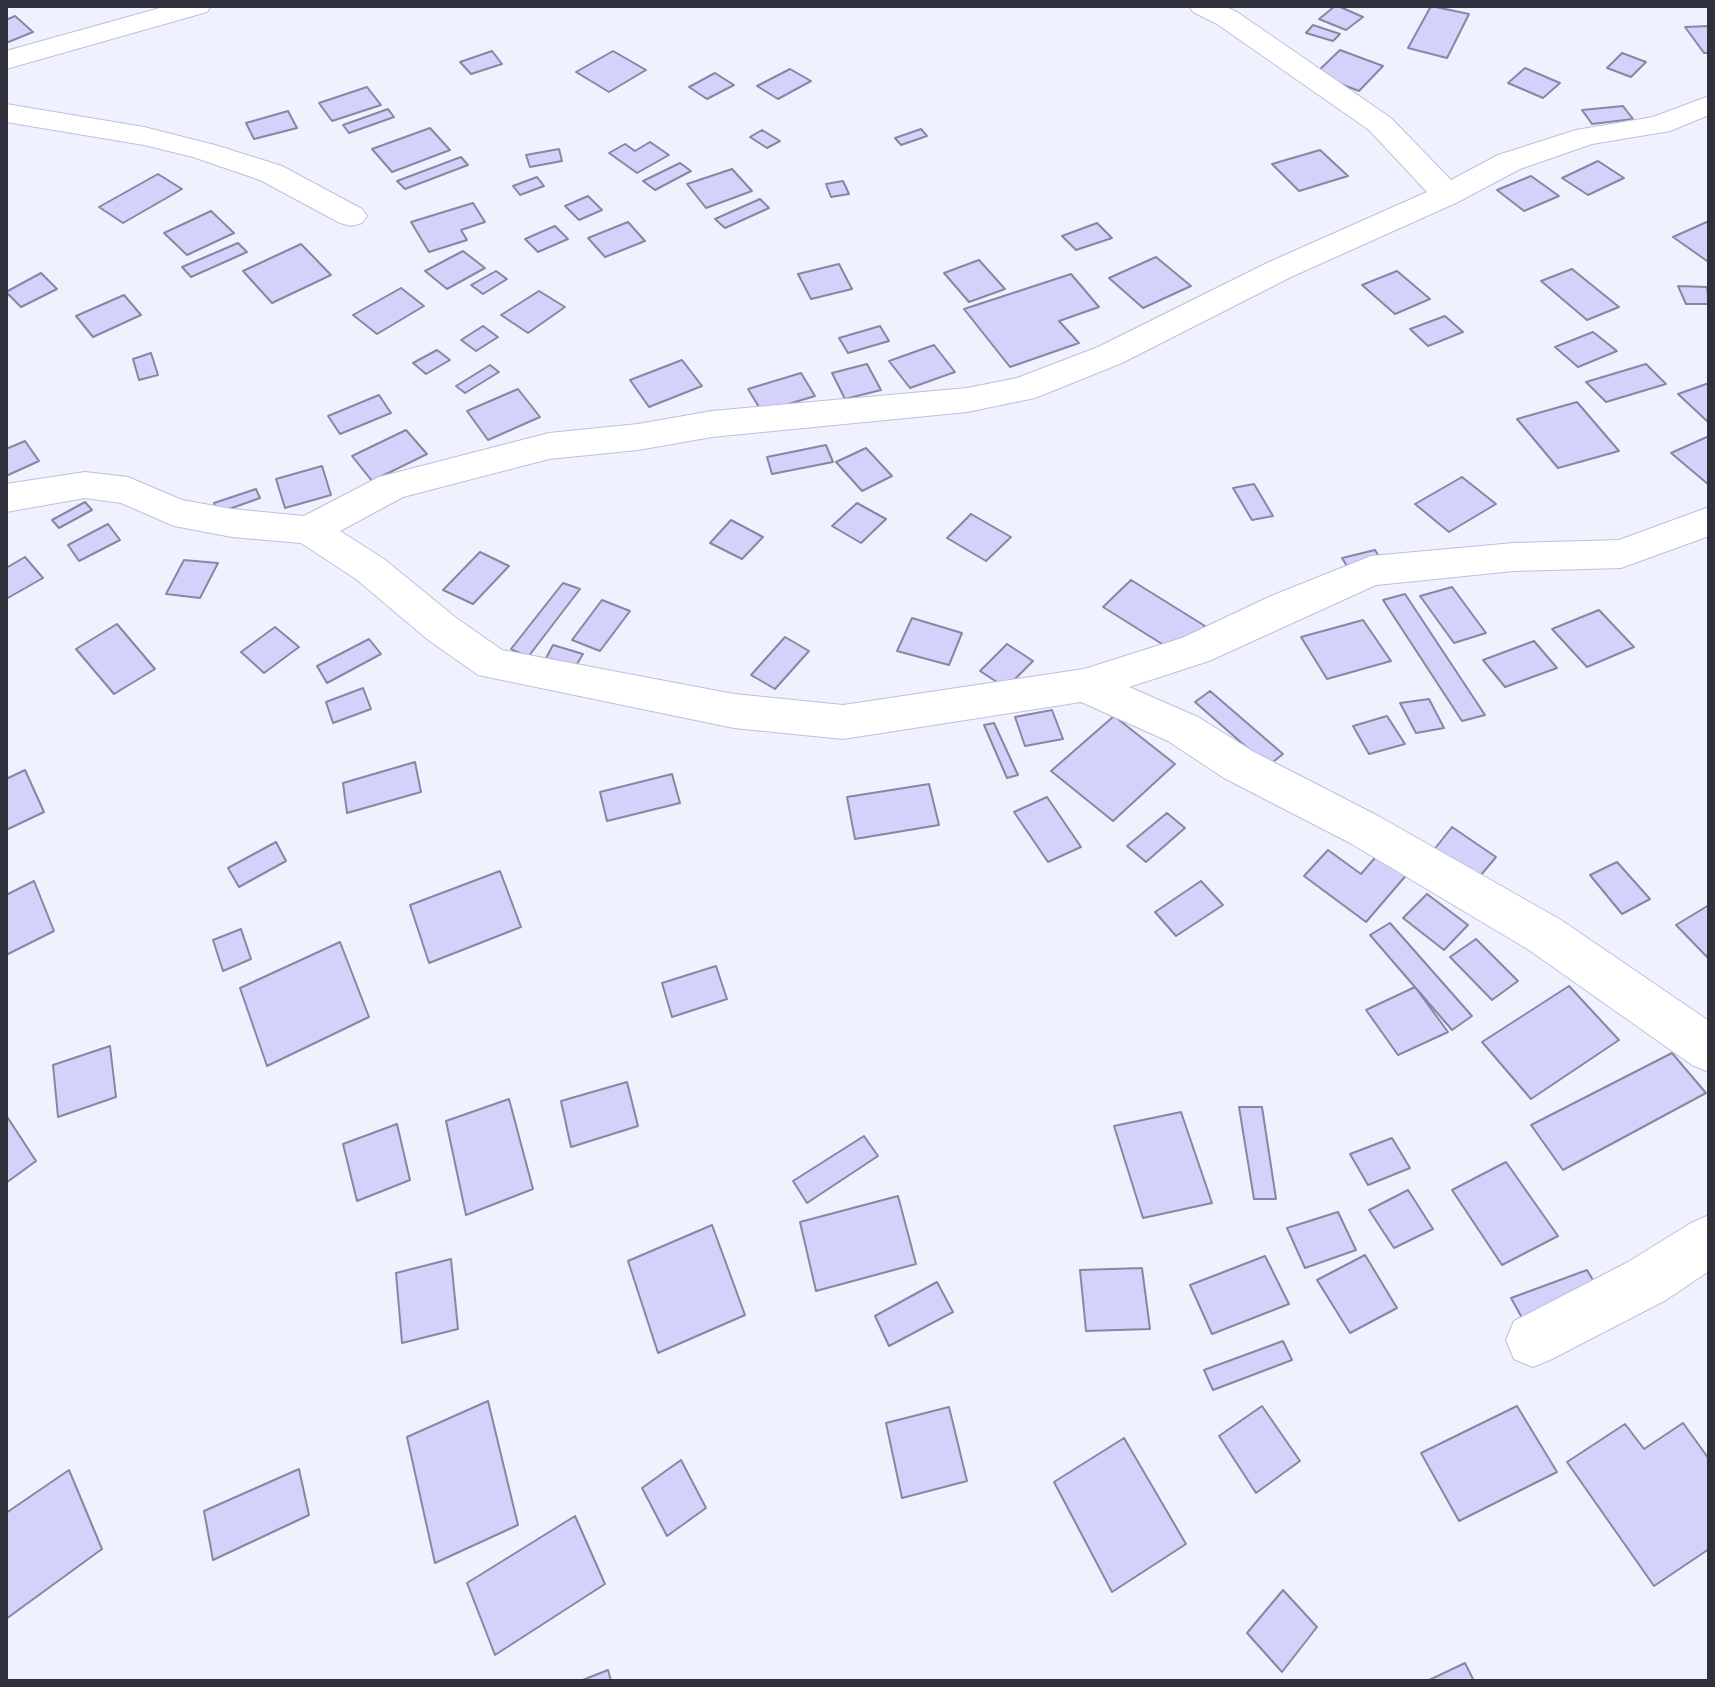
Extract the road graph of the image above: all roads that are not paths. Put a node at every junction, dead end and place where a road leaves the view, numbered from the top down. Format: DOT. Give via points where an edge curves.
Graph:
graph roads {
  1 [pos="197,6"];
  2 [pos="1203,6"];
  3 [pos="6,60"];
  4 [pos="1709,105"];
  5 [pos="6,113"];
  6 [pos="1447,195"];
  7 [pos="351,216"];
  8 [pos="6,498"];
  9 [pos="1709,521"];
  10 [pos="309,530"];
  11 [pos="1084,685"];
  12 [pos="1709,1049"];
  13 [pos="1709,1241"];
  14 [pos="1533,1340"];
  1 -- 3 [label="street"];
  2 -- 6 [label="street" via="1380,124"];
  4 -- 6 [label="street" via="1659,125 1587,136 1509,162"];
  5 -- 7 [label="street" via="204,151 271,173"];
  6 -- 10 [label="street" via="1292,264 1110,355 1023,389 967,400 712,424 549,446 392,487"];
  8 -- 10 [label="street" via="85,485 128,490 174,512"];
  9 -- 11 [label="street" via="1621,554 1514,557 1371,571 1195,650"];
  10 -- 11 [label="street" via="370,569 492,664 734,711 843,722"];
  11 -- 12 [label="street" via="1183,729 1239,765 1365,830 1545,935"];
  13 -- 14 [label="street" via="1647,1281"];
}
